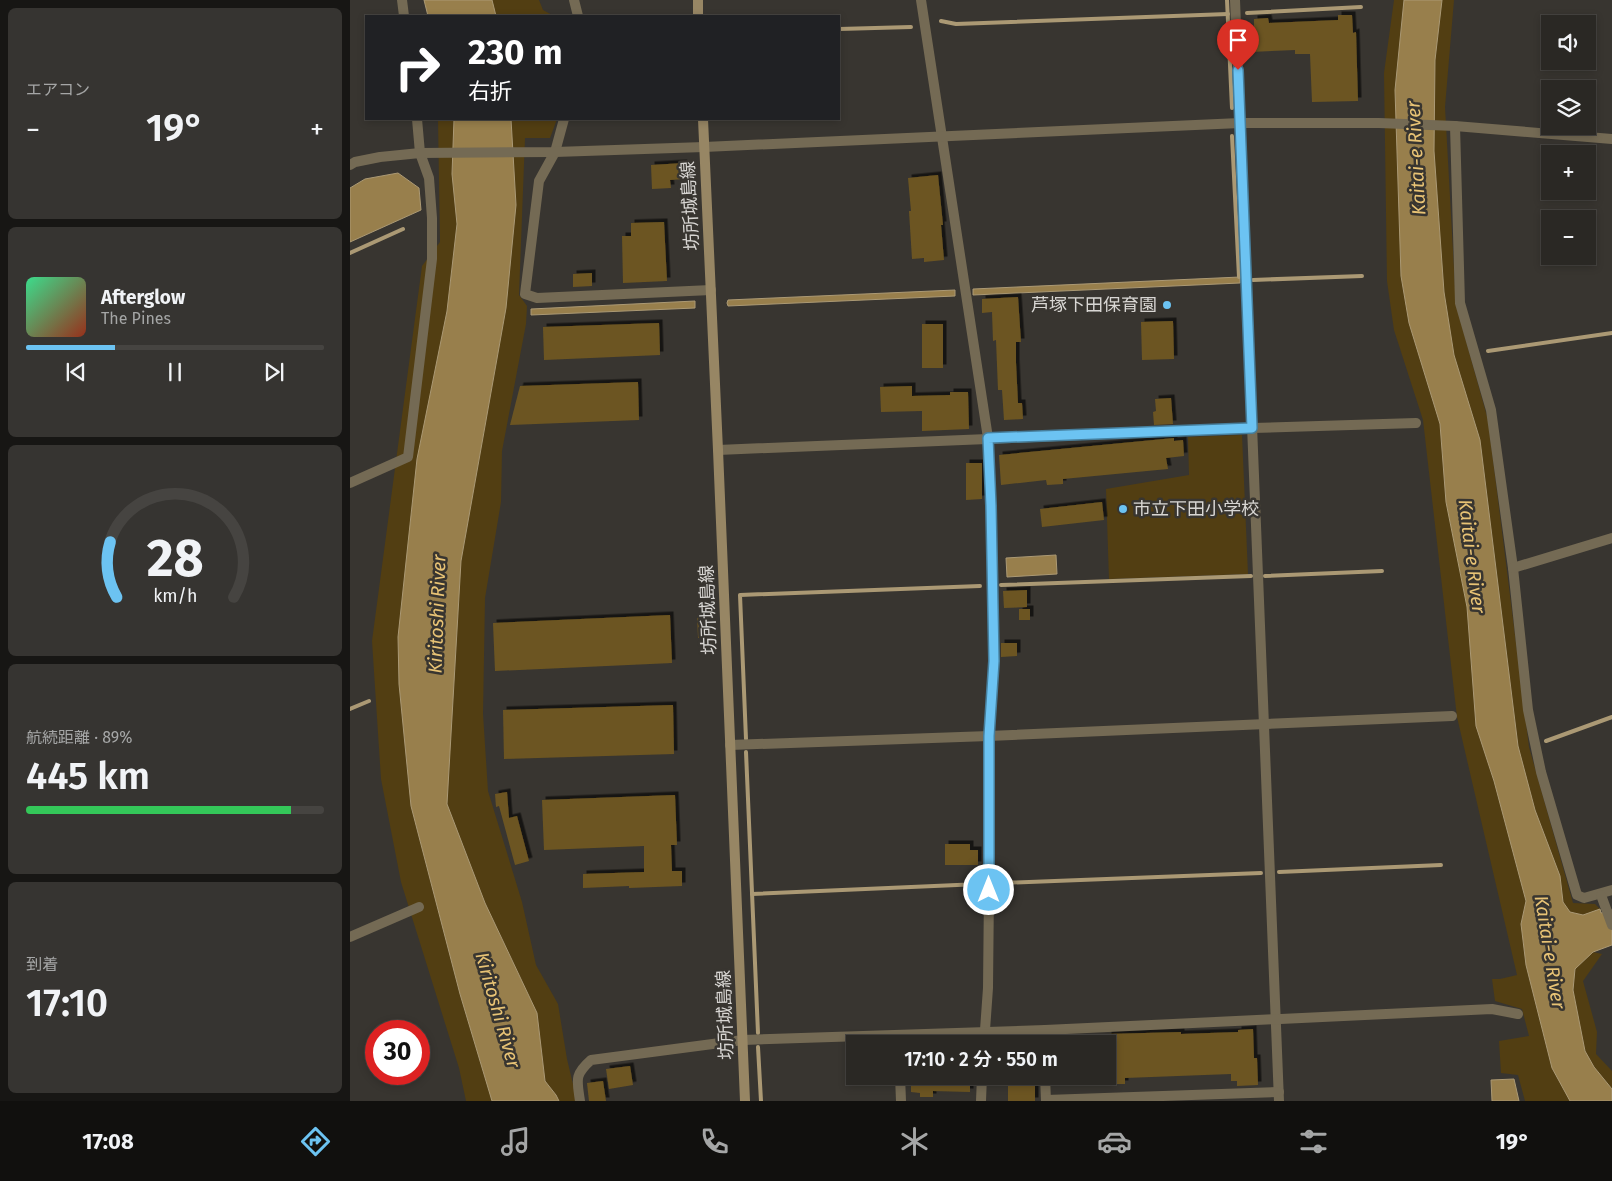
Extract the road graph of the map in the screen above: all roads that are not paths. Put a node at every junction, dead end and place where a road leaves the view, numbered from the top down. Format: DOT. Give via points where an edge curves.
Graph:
graph roads {
  1 [pos="402,0"];
  2 [pos="574,0"];
  3 [pos="698,0"];
  4 [pos="921,0"];
  5 [pos="1235,0"];
  6 [pos="404,15"];
  7 [pos="578,15"];
  8 [pos="698,15"];
  9 [pos="417,120"];
  10 [pos="564,120"];
  11 [pos="703,120"];
  12 [pos="1240,122"];
  13 [pos="1451,126"];
  14 [pos="941,135"];
  15 [pos="1612,139"];
  16 [pos="704,147"];
  17 [pos="555,152"];
  18 [pos="420,153"];
  19 [pos="350,165"];
  20 [pos="711,290"];
  21 [pos="1416,423"];
  22 [pos="1252,428"];
  23 [pos="988,438"];
  24 [pos="718,450"];
  25 [pos="350,483"];
  26 [pos="1612,538"];
  27 [pos="1513,568"];
  28 [pos="1452,716"];
  29 [pos="1263,724"];
  30 [pos="989,736"];
  31 [pos="730,745"];
  32 [pos="1612,890"];
  33 [pos="1602,898"];
  34 [pos="419,907"];
  35 [pos="1612,925"];
  36 [pos="350,937"];
  37 [pos="1518,1014"];
  38 [pos="1276,1019"];
  39 [pos="1045,1030"];
  40 [pos="985,1031"];
  41 [pos="942,1035"];
  42 [pos="985,1035"];
  43 [pos="1045,1035"];
  44 [pos="846,1039"];
  45 [pos="743,1040"];
  46 [pos="900,1085"];
  47 [pos="982,1085"];
  48 [pos="1045,1085"];
  49 [pos="1279,1096"];
  50 [pos="1046,1100"];
  51 [pos="580,1101"];
  52 [pos="745,1101"];
  53 [pos="901,1101"];
  54 [pos="981,1101"];
  1 -- 6 [label="street"];
  2 -- 7 [label="street"];
  3 -- 8 [label="main road"];
  4 -- 14 [label="street"];
  5 -- 12 [label="street"];
  9 -- 18 [label="street"];
  10 -- 17 [label="street"];
  11 -- 16 [label="main road, 坊所城島線"];
  12 -- 13 [label="street"];
  12 -- 14 [label="street"];
  12 -- 22 [label="street"];
  13 -- 15 [label="street"];
  13 -- 27 [label="street" via="1460,303 1491,410"];
  14 -- 16 [label="street"];
  14 -- 23 [label="street"];
  16 -- 17 [label="street"];
  16 -- 20 [label="main road, 坊所城島線"];
  17 -- 18 [label="street"];
  17 -- 20 [label="street" via="539,182 525,294 537,298"];
  18 -- 19 [label="street" via="380,157"];
  18 -- 25 [label="street" via="429,178 432,259 408,457"];
  20 -- 24 [label="main road, 坊所城島線"];
  21 -- 22 [label="street"];
  22 -- 23 [label="street"];
  22 -- 29 [label="street"];
  23 -- 24 [label="street"];
  23 -- 30 [label="street" via="994,661"];
  24 -- 31 [label="main road, 坊所城島線"];
  26 -- 27 [label="street"];
  27 -- 33 [label="street" via="1528,710 1541,772 1577,895"];
  28 -- 29 [label="street"];
  29 -- 30 [label="street"];
  29 -- 38 [label="street"];
  30 -- 31 [label="street"];
  30 -- 40 [label="street"];
  31 -- 45 [label="main road, 坊所城島線"];
  32 -- 33 [label="street"];
  33 -- 35 [label="street"];
  34 -- 36 [label="street"];
  37 -- 38 [label="street" via="1492,1009"];
  38 -- 39 [label="street"];
  38 -- 49 [label="street"];
  39 -- 40 [label="street"];
  39 -- 43 [label="street"];
  40 -- 41 [label="street"];
  40 -- 42 [label="street"];
  44 -- 45 [label="street"];
  45 -- 51 [label="street" via="592,1060 580,1070"];
  45 -- 52 [label="main road, 坊所城島線"];
  46 -- 53 [label="street"];
  47 -- 54 [label="street"];
  48 -- 50 [label="street"];
  49 -- 50 [label="street"];
}
